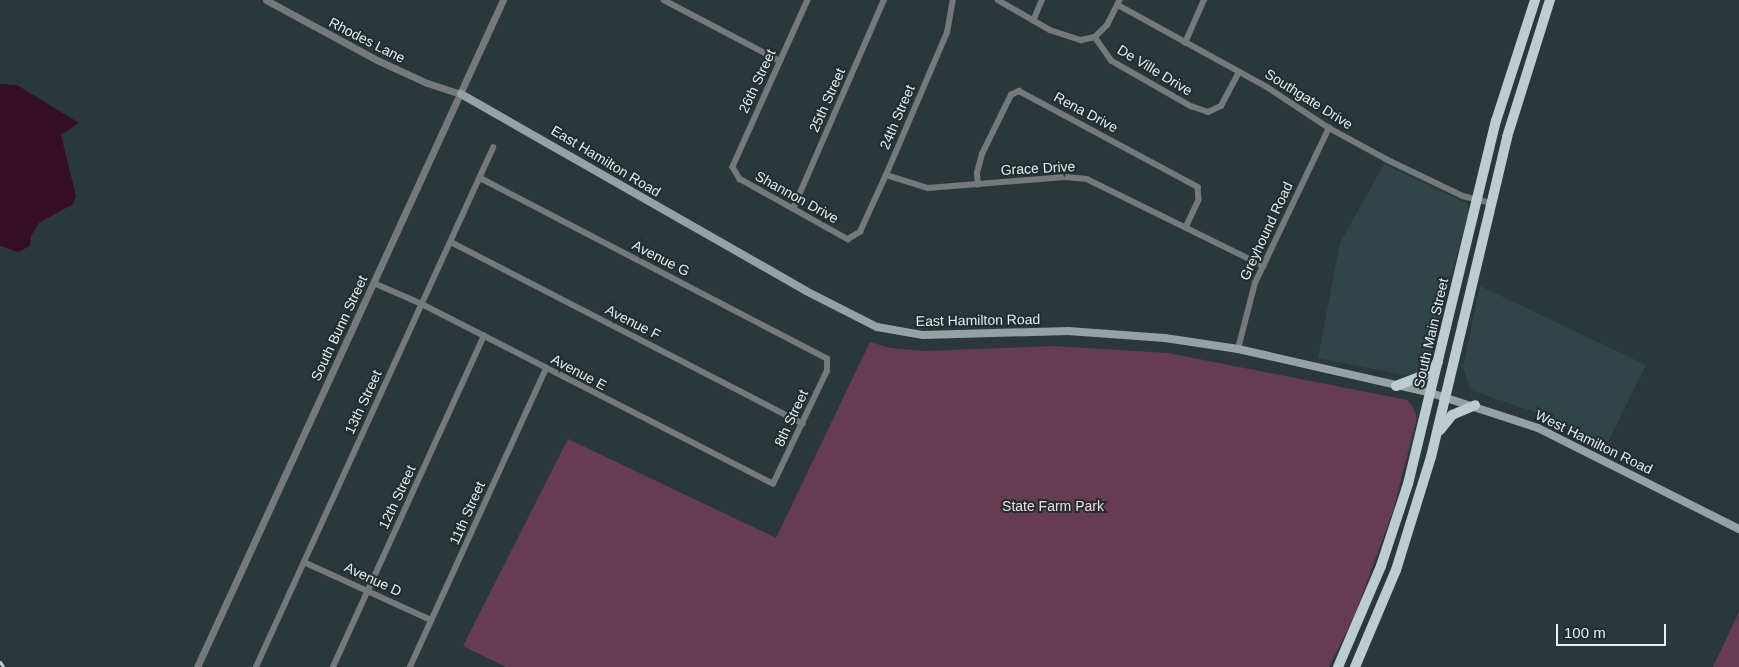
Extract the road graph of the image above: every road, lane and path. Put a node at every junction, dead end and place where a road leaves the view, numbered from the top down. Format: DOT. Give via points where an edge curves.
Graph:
graph roads {
  1 [pos="266,0"];
  2 [pos="503,0"];
  3 [pos="664,0"];
  4 [pos="808,0"];
  5 [pos="884,0"];
  6 [pos="953,0"];
  7 [pos="998,0"];
  8 [pos="1042,0"];
  9 [pos="1204,0"];
  10 [pos="1535,0"];
  11 [pos="1550,0"];
  12 [pos="1119,2"];
  13 [pos="1033,21"];
  14 [pos="1095,37"];
  15 [pos="1186,43"];
  16 [pos="780,61"];
  17 [pos="1240,72"];
  18 [pos="461,94"];
  19 [pos="1329,128"];
  20 [pos="493,148"];
  21 [pos="734,172"];
  22 [pos="886,175"];
  23 [pos="480,178"];
  24 [pos="978,185"];
  25 [pos="1477,200"];
  26 [pos="1492,203"];
  27 [pos="792,209"];
  28 [pos="1187,226"];
  29 [pos="852,238"];
  30 [pos="451,242"];
  31 [pos="1264,266"];
  32 [pos="374,283"];
  33 [pos="422,304"];
  34 [pos="484,336"];
  35 [pos="1238,350"];
  36 [pos="829,361"];
  37 [pos="1438,362"];
  38 [pos="546,369"];
  39 [pos="1396,386"];
  40 [pos="1431,393"];
  41 [pos="1446,397"];
  42 [pos="1474,405"];
  43 [pos="803,424"];
  44 [pos="1438,433"];
  45 [pos="772,484"];
  46 [pos="1739,529"];
  47 [pos="304,562"];
  48 [pos="368,591"];
  49 [pos="431,620"];
  50 [pos="197,667"];
  51 [pos="256,667"];
  52 [pos="333,667"];
  53 [pos="410,667"];
  54 [pos="1338,667"];
  55 [pos="1355,667"];
  1 -- 18 [label="street, Rhodes Lane" via="379,61"];
  2 -- 18 [label="street, South Bunn Street"];
  3 -- 16 [label="street"];
  4 -- 16 [label="street, 26th Street"];
  5 -- 27 [label="street, 25th Street"];
  6 -- 22 [label="street, 24th Street" via="947,34"];
  7 -- 13 [label="street"];
  8 -- 13 [label="street"];
  9 -- 15 [label="street"];
  10 -- 25 [label="highway, South Main Street" via="1500,106"];
  11 -- 26 [label="highway, South Main Street" via="1524,78"];
  12 -- 14 [label="street" via="1107,24"];
  12 -- 15 [label="street, Southgate Drive"];
  13 -- 14 [label="street" via="1070,39"];
  14 -- 17 [label="street, De Ville Drive" via="1112,61 1191,106 1208,112 1221,106"];
  15 -- 17 [label="street, Southgate Drive"];
  16 -- 21 [label="street, 26th Street" via="734,162"];
  17 -- 19 [label="street, Southgate Drive"];
  18 -- 32 [label="street, South Bunn Street"];
  18 -- 35 [label="main road, East Hamilton Road" via="799,287 877,327 923,335 1110,333"];
  19 -- 25 [label="street, Southgate Drive" via="1426,179"];
  19 -- 31 [label="street, Greyhound Road"];
  20 -- 23 [label="street, 13th Street"];
  21 -- 27 [label="street, Shannon Drive" via="740,179"];
  22 -- 24 [label="street, Grace Drive" via="916,187"];
  22 -- 29 [label="street, 24th Street" via="860,232"];
  23 -- 30 [label="street, 13th Street"];
  23 -- 36 [label="street, Avenue G"];
  24 -- 28 [label="street, Grace Drive" via="1065,177 1087,179 1172,223"];
  24 -- 28 [label="street, Rena Drive" via="977,173 982,154 1011,95 1019,92 1198,187 1199,200"];
  25 -- 26 [label="street, Southgate Drive"];
  25 -- 37 [label="highway, South Main Street"];
  26 -- 41 [label="highway, South Main Street"];
  27 -- 29 [label="street, Shannon Drive" via="844,238"];
  28 -- 31 [label="street, Grace Drive"];
  30 -- 33 [label="street, 13th Street"];
  30 -- 43 [label="street, Avenue F"];
  31 -- 35 [label="street, Greyhound Road" via="1249,302"];
  32 -- 33 [label="street, Avenue E"];
  32 -- 50 [label="street, South Bunn Street"];
  33 -- 34 [label="street, Avenue E"];
  33 -- 47 [label="street, 13th Street"];
  34 -- 38 [label="street, Avenue E"];
  34 -- 48 [label="street, 12th Street"];
  35 -- 39 [label="main road, East Hamilton Road"];
  36 -- 43 [label="street, 8th Street"];
  37 -- 39 [label="highway" via="1424,375"];
  37 -- 40 [label="highway, South Main Street"];
  38 -- 45 [label="street, Avenue E"];
  38 -- 49 [label="street, 11th Street"];
  39 -- 40 [label="main road, East Hamilton Road"];
  40 -- 41 [label="main road, West Hamilton Road"];
  40 -- 54 [label="highway, South Main Street" via="1390,539"];
  41 -- 42 [label="main road, West Hamilton Road"];
  41 -- 44 [label="highway, South Main Street"];
  42 -- 44 [label="highway" via="1452,415"];
  42 -- 46 [label="main road, West Hamilton Road" via="1554,436"];
  43 -- 45 [label="street, 8th Street"];
  44 -- 55 [label="highway, South Main Street" via="1396,570"];
  47 -- 48 [label="street, Avenue D"];
  47 -- 51 [label="street, 13th Street"];
  48 -- 49 [label="street, Avenue D"];
  48 -- 52 [label="street, 12th Street"];
  49 -- 53 [label="street, 11th Street"];
}
